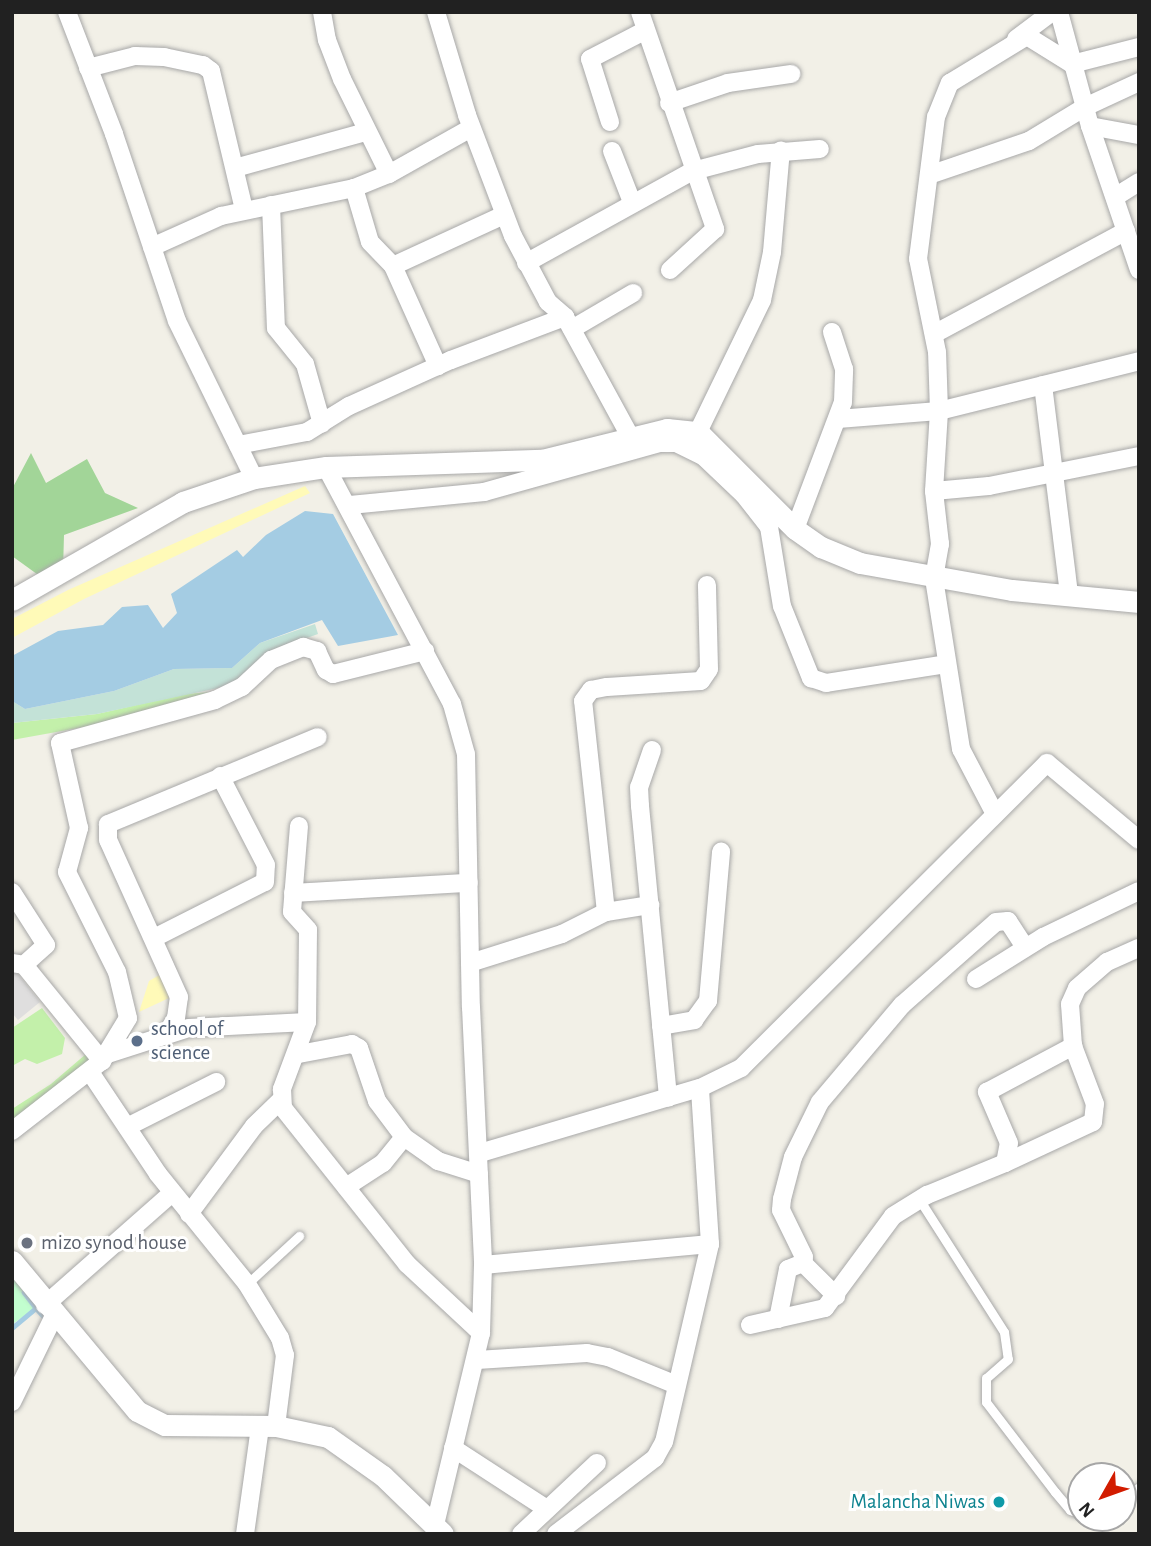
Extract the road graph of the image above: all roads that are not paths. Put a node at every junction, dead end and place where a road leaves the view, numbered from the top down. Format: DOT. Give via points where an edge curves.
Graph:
graph roads {
  1 [pos="66,12"];
  2 [pos="322,12"];
  3 [pos="436,12"];
  4 [pos="640,12"];
  5 [pos="1052,12"];
  6 [pos="1059,12"];
  7 [pos="644,31"];
  8 [pos="1012,42"];
  9 [pos="1139,47"];
  10 [pos="1072,64"];
  11 [pos="88,68"];
  12 [pos="791,74"];
  13 [pos="1139,82"];
  14 [pos="669,103"];
  15 [pos="1085,107"];
  16 [pos="610,122"];
  17 [pos="1090,126"];
  18 [pos="471,128"];
  19 [pos="366,132"];
  20 [pos="1139,135"];
  21 [pos="820,149"];
  22 [pos="781,150"];
  23 [pos="612,151"];
  24 [pos="234,168"];
  25 [pos="693,171"];
  26 [pos="389,174"];
  27 [pos="932,174"];
  28 [pos="1139,182"];
  29 [pos="354,188"];
  30 [pos="1115,197"];
  31 [pos="632,202"];
  32 [pos="271,205"];
  33 [pos="244,210"];
  34 [pos="504,215"];
  35 [pos="1126,230"];
  36 [pos="152,247"];
  37 [pos="526,263"];
  38 [pos="393,266"];
  39 [pos="670,270"];
  40 [pos="1139,270"];
  41 [pos="633,293"];
  42 [pos="568,323"];
  43 [pos="832,332"];
  44 [pos="934,334"];
  45 [pos="1139,361"];
  46 [pos="438,366"];
  47 [pos="1043,384"];
  48 [pos="939,411"];
  49 [pos="838,419"];
  50 [pos="322,424"];
  51 [pos="698,432"];
  52 [pos="631,438"];
  53 [pos="238,444"];
  54 [pos="1139,456"];
  55 [pos="326,467"];
  56 [pos="1056,470"];
  57 [pos="254,478"];
  58 [pos="934,491"];
  59 [pos="350,505"];
  60 [pos="795,529"];
  61 [pos="933,578"];
  62 [pos="708,585"];
  63 [pos="1069,596"];
  64 [pos="1136,599"];
  65 [pos="12,600"];
  66 [pos="425,651"];
  67 [pos="947,664"];
  68 [pos="318,737"];
  69 [pos="652,750"];
  70 [pos="220,776"];
  71 [pos="995,814"];
  72 [pos="299,827"];
  73 [pos="1139,840"];
  74 [pos="721,852"];
  75 [pos="469,883"];
  76 [pos="1139,891"];
  77 [pos="12,892"];
  78 [pos="293,893"];
  79 [pos="650,905"];
  80 [pos="606,912"];
  81 [pos="153,938"];
  82 [pos="1025,947"];
  83 [pos="1139,948"];
  84 [pos="470,963"];
  85 [pos="18,964"];
  86 [pos="976,979"];
  87 [pos="307,1021"];
  88 [pos="661,1026"];
  89 [pos="167,1033"];
  90 [pos="1073,1046"];
  91 [pos="299,1054"];
  92 [pos="100,1062"];
  93 [pos="216,1082"];
  94 [pos="700,1088"];
  95 [pos="668,1098"];
  96 [pos="280,1101"];
  97 [pos="127,1127"];
  98 [pos="12,1131"];
  99 [pos="404,1137"];
  100 [pos="480,1153"];
  101 [pos="1005,1163"];
  102 [pos="479,1174"];
  103 [pos="346,1187"];
  104 [pos="172,1193"];
  105 [pos="919,1199"];
  106 [pos="189,1214"];
  107 [pos="299,1236"];
  108 [pos="710,1244"];
  109 [pos="12,1261"];
  110 [pos="803,1263"];
  111 [pos="483,1265"];
  112 [pos="247,1284"];
  113 [pos="836,1296"];
  114 [pos="50,1310"];
  115 [pos="778,1320"];
  116 [pos="750,1325"];
  117 [pos="481,1333"];
  118 [pos="477,1360"];
  119 [pos="674,1384"];
  120 [pos="12,1402"];
  121 [pos="268,1426"];
  122 [pos="453,1448"];
  123 [pos="597,1463"];
  124 [pos="1067,1506"];
  125 [pos="547,1509"];
  126 [pos="439,1530"];
  127 [pos="246,1534"];
  128 [pos="520,1534"];
  129 [pos="556,1534"];
  1 -- 11 [label="street"];
  2 -- 19 [label="street" via="327,40"];
  3 -- 18 [label="street"];
  4 -- 7 [label="street"];
  5 -- 8 [label="street"];
  6 -- 10 [label="street"];
  7 -- 14 [label="street"];
  7 -- 16 [label="street" via="590,59"];
  8 -- 10 [label="street" via="1027,36 1038,39"];
  8 -- 27 [label="street" via="943,91"];
  9 -- 10 [label="street"];
  10 -- 15 [label="street"];
  11 -- 24 [label="street" via="135,56 203,65 215,78"];
  11 -- 36 [label="street"];
  12 -- 14 [label="street" via="728,83"];
  13 -- 15 [label="street"];
  14 -- 25 [label="street"];
  15 -- 17 [label="street"];
  15 -- 27 [label="street" via="1029,141"];
  17 -- 20 [label="street"];
  17 -- 30 [label="street"];
  18 -- 26 [label="street"];
  18 -- 34 [label="street"];
  19 -- 24 [label="street"];
  19 -- 26 [label="street"];
  21 -- 22 [label="street"];
  22 -- 25 [label="street"];
  22 -- 51 [label="street" via="772,252 762,300"];
  23 -- 31 [label="street"];
  24 -- 33 [label="street"];
  25 -- 31 [label="street"];
  25 -- 39 [label="street" via="715,229"];
  26 -- 29 [label="street"];
  27 -- 44 [label="street" via="918,259"];
  28 -- 30 [label="street"];
  29 -- 32 [label="street"];
  29 -- 38 [label="street" via="370,242"];
  30 -- 35 [label="street"];
  31 -- 37 [label="street"];
  32 -- 33 [label="street"];
  32 -- 50 [label="street" via="276,328 304,364"];
  33 -- 36 [label="street"];
  34 -- 37 [label="street"];
  34 -- 38 [label="street"];
  35 -- 40 [label="street"];
  35 -- 44 [label="street"];
  36 -- 53 [label="street" via="177,321"];
  37 -- 42 [label="street" via="548,302"];
  38 -- 46 [label="street"];
  41 -- 42 [label="street"];
  42 -- 46 [label="street"];
  42 -- 52 [label="street"];
  43 -- 49 [label="street" via="844,369"];
  44 -- 48 [label="street"];
  45 -- 47 [label="street"];
  46 -- 50 [label="street" via="349,406"];
  47 -- 48 [label="street"];
  47 -- 56 [label="street"];
  48 -- 49 [label="street"];
  48 -- 58 [label="street"];
  49 -- 60 [label="street"];
  50 -- 53 [label="street" via="286,439"];
  51 -- 52 [label="street" via="667,429"];
  51 -- 60 [label="street"];
  52 -- 55 [label="street" via="518,462"];
  53 -- 57 [label="street"];
  54 -- 56 [label="street"];
  55 -- 57 [label="street"];
  55 -- 59 [label="street"];
  56 -- 58 [label="street" via="989,486"];
  56 -- 63 [label="street"];
  57 -- 65 [label="street" via="183,502"];
  58 -- 61 [label="street" via="940,544"];
  59 -- 66 [label="street"];
  59 -- 67 [label="street" via="484,492 660,443 676,443 702,456 744,495 769,527 782,606 811,678 826,683"];
  60 -- 61 [label="street" via="821,547 860,563"];
  61 -- 63 [label="street"];
  61 -- 67 [label="street"];
  62 -- 80 [label="street" via="709,669 701,681 607,687 591,690 583,701"];
  63 -- 64 [label="street"];
  66 -- 75 [label="street" via="462,730"];
  66 -- 92 [label="street" via="334,674 326,670 317,651 303,647 271,660 242,687 215,700 60,744 79,828 67,872 117,972 128,1008 119,1038"];
  67 -- 71 [label="street" via="961,750"];
  68 -- 70 [label="street"];
  69 -- 79 [label="street" via="639,787"];
  70 -- 81 [label="street" via="266,865 265,882"];
  70 -- 81 [label="street" via="108,824 108,840"];
  71 -- 73 [label="street" via="1047,763"];
  71 -- 94 [label="street" via="771,1042 741,1068"];
  72 -- 78 [label="street"];
  74 -- 88 [label="street" via="708,1001 694,1020"];
  75 -- 78 [label="street"];
  75 -- 84 [label="street"];
  76 -- 82 [label="street"];
  77 -- 85 [label="street" via="46,945"];
  78 -- 87 [label="street" via="292,912 308,930"];
  79 -- 80 [label="street"];
  79 -- 88 [label="street"];
  80 -- 84 [label="street" via="562,934"];
  81 -- 89 [label="street" via="179,997 176,1018"];
  82 -- 86 [label="street"];
  82 -- 110 [label="street" via="1008,921 996,922 902,1005 820,1102 793,1157 782,1199 781,1210 797,1237"];
  83 -- 90 [label="street" via="1107,962 1077,988 1070,1004"];
  84 -- 100 [label="street"];
  85 -- 92 [label="street"];
  87 -- 89 [label="street"];
  87 -- 91 [label="street"];
  88 -- 95 [label="street"];
  89 -- 92 [label="street"];
  90 -- 101 [label="street" via="987,1092 1009,1143"];
  90 -- 101 [label="street" via="1095,1104 1093,1122"];
  91 -- 96 [label="street"];
  91 -- 99 [label="street" via="352,1044 359,1048 377,1101"];
  92 -- 97 [label="street"];
  92 -- 98 [label="street"];
  93 -- 97 [label="street"];
  94 -- 95 [label="street"];
  94 -- 108 [label="street"];
  95 -- 100 [label="street"];
  96 -- 103 [label="street"];
  96 -- 106 [label="street" via="254,1126"];
  97 -- 104 [label="street"];
  99 -- 102 [label="street" via="438,1161"];
  99 -- 103 [label="street" via="383,1163"];
  100 -- 102 [label="street"];
  101 -- 105 [label="street"];
  102 -- 111 [label="street"];
  103 -- 117 [label="street" via="423,1281"];
  104 -- 106 [label="street"];
  104 -- 114 [label="street"];
  105 -- 113 [label="street" via="876,1234"];
  105 -- 124 [label="lane" via="993,1312 1010,1349 1008,1359 986,1378 986,1402"];
  106 -- 112 [label="street"];
  107 -- 112 [label="lane"];
  108 -- 111 [label="street"];
  108 -- 119 [label="street"];
  109 -- 114 [label="street"];
  110 -- 113 [label="street"];
  110 -- 115 [label="street" via="788,1269"];
  111 -- 117 [label="street"];
  112 -- 121 [label="street" via="280,1338 285,1355"];
  113 -- 115 [label="street" via="818,1311"];
  114 -- 120 [label="street"];
  114 -- 121 [label="street" via="137,1411 165,1425"];
  115 -- 116 [label="street"];
  117 -- 118 [label="street"];
  118 -- 119 [label="street" via="587,1353"];
  118 -- 122 [label="street"];
  119 -- 129 [label="street" via="664,1442 655,1458"];
  121 -- 126 [label="street" via="328,1437 347,1448"];
  121 -- 127 [label="street"];
  122 -- 125 [label="street"];
  122 -- 126 [label="street"];
  123 -- 125 [label="street"];
  125 -- 128 [label="street"];
}
